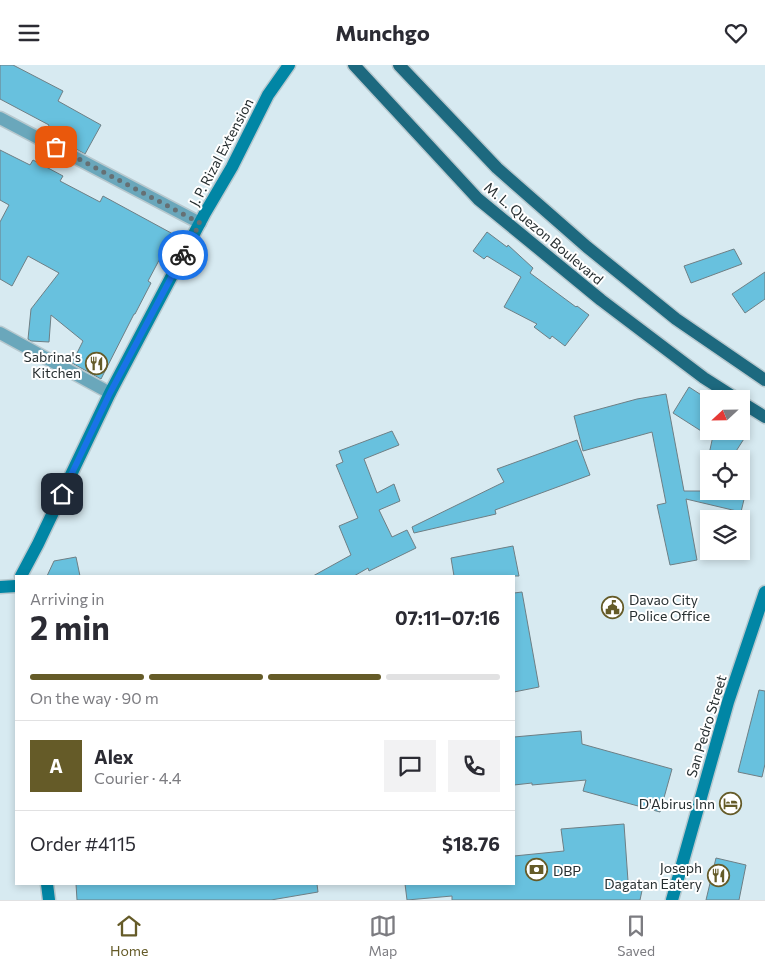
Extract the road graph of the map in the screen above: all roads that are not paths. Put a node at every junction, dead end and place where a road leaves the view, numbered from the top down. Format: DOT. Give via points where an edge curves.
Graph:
graph roads {
  1 [pos="288,65"];
  2 [pos="354,65"];
  3 [pos="399,65"];
  4 [pos="0,117"];
  5 [pos="200,223"];
  6 [pos="0,333"];
  7 [pos="765,379"];
  8 [pos="722,390"];
  9 [pos="110,393"];
  10 [pos="750,408"];
  11 [pos="765,417"];
  12 [pos="22,575"];
  13 [pos="15,585"];
  14 [pos="0,587"];
  15 [pos="765,591"];
  16 [pos="47,885"];
  17 [pos="49,900"];
  18 [pos="672,900"];
  1 -- 5 [label="street, J. P. Rizal Extension" via="268,95"];
  2 -- 8 [label="main road, M. L. Quezon Boulevard" via="478,199 601,301"];
  3 -- 7 [label="main road, M. L. Quezon Boulevard" via="497,167 587,247 676,319"];
  4 -- 5 [label="street"];
  5 -- 9 [label="street, J. P. Rizal Extension"];
  6 -- 9 [label="street"];
  9 -- 12 [label="street, J. P. Rizal Extension"];
  10 -- 11 [label="main road"];
  13 -- 14 [label="street"];
  15 -- 18 [label="street, San Pedro Street" via="728,703"];
  16 -- 17 [label="street"];
}
